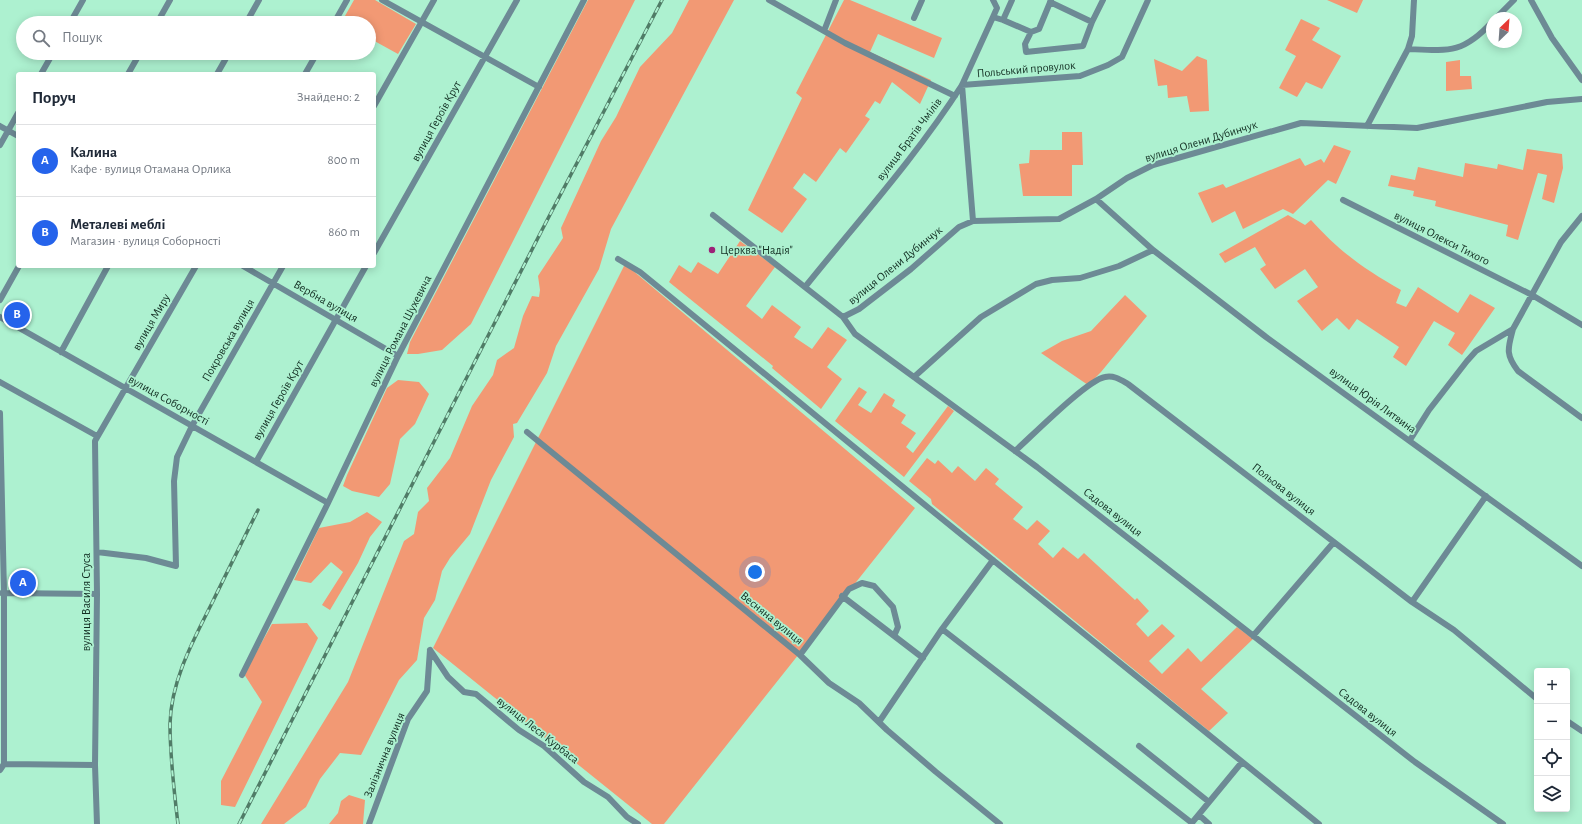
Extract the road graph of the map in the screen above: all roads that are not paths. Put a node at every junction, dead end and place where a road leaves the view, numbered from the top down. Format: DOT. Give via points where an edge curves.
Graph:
graph roads {
  1 [pos="83,0"];
  2 [pos="170,0"];
  3 [pos="259,0"];
  4 [pos="347,0"];
  5 [pos="382,0"];
  6 [pos="434,0"];
  7 [pos="517,0"];
  8 [pos="584,0"];
  9 [pos="769,0"];
  10 [pos="836,0"];
  11 [pos="922,0"];
  12 [pos="993,0"];
  13 [pos="1012,0"];
  14 [pos="1103,0"];
  15 [pos="1148,0"];
  16 [pos="1414,0"];
  17 [pos="1514,0"];
  18 [pos="1531,0"];
  19 [pos="1050,1"];
  20 [pos="1502,12"];
  21 [pos="74,16"];
  22 [pos="161,16"];
  23 [pos="250,16"];
  24 [pos="338,16"];
  25 [pos="914,18"];
  26 [pos="993,18"];
  27 [pos="1003,20"];
  28 [pos="1092,22"];
  29 [pos="422,23"];
  30 [pos="1486,29"];
  31 [pos="824,31"];
  32 [pos="1031,32"];
  33 [pos="1408,49"];
  34 [pos="484,57"];
  35 [pos="49,60"];
  36 [pos="136,60"];
  37 [pos="225,60"];
  38 [pos="313,60"];
  39 [pos="42,72"];
  40 [pos="129,72"];
  41 [pos="218,72"];
  42 [pos="306,72"];
  43 [pos="1582,80"];
  44 [pos="962,86"];
  45 [pos="538,87"];
  46 [pos="955,96"];
  47 [pos="1582,99"];
  48 [pos="376,103"];
  49 [pos="16,116"];
  50 [pos="0,126"];
  51 [pos="1367,126"];
  52 [pos="8,130"];
  53 [pos="16,135"];
  54 [pos="0,145"];
  55 [pos="1096,199"];
  56 [pos="1343,200"];
  57 [pos="713,215"];
  58 [pos="1582,216"];
  59 [pos="973,221"];
  60 [pos="376,249"];
  61 [pos="1153,250"];
  62 [pos="618,259"];
  63 [pos="18,268"];
  64 [pos="107,268"];
  65 [pos="195,268"];
  66 [pos="247,268"];
  67 [pos="282,268"];
  68 [pos="365,268"];
  69 [pos="273,283"];
  70 [pos="805,287"];
  71 [pos="1532,295"];
  72 [pos="0,300"];
  73 [pos="0,317"];
  74 [pos="843,318"];
  75 [pos="336,320"];
  76 [pos="1582,325"];
  77 [pos="1513,329"];
  78 [pos="61,352"];
  79 [pos="398,356"];
  80 [pos="914,377"];
  81 [pos="0,382"];
  82 [pos="126,388"];
  83 [pos="0,413"];
  84 [pos="1582,418"];
  85 [pos="192,426"];
  86 [pos="528,432"];
  87 [pos="97,436"];
  88 [pos="1410,440"];
  89 [pos="1016,451"];
  90 [pos="256,462"];
  91 [pos="1,479"];
  92 [pos="1486,496"];
  93 [pos="328,503"];
  94 [pos="1334,542"];
  95 [pos="97,552"];
  96 [pos="992,560"];
  97 [pos="1582,566"];
  98 [pos="2,593"];
  99 [pos="97,594"];
  100 [pos="842,596"];
  101 [pos="1412,602"];
  102 [pos="2,615"];
  103 [pos="942,629"];
  104 [pos="894,636"];
  105 [pos="1253,636"];
  106 [pos="430,650"];
  107 [pos="800,656"];
  108 [pos="923,658"];
  109 [pos="242,674"];
  110 [pos="1534,696"];
  111 [pos="879,722"];
  112 [pos="1570,723"];
  113 [pos="1582,731"];
  114 [pos="1140,746"];
  115 [pos="1242,762"];
  116 [pos="4,764"];
  117 [pos="95,765"];
  118 [pos="0,770"];
  119 [pos="1209,802"];
  120 [pos="1199,815"];
  121 [pos="96,824"];
  122 [pos="369,824"];
  123 [pos="638,824"];
  124 [pos="1000,824"];
  125 [pos="1192,824"];
  126 [pos="1209,824"];
  127 [pos="1319,824"];
  128 [pos="1503,824"];
  1 -- 21 [label="street"];
  2 -- 22 [label="street"];
  3 -- 23 [label="street"];
  4 -- 24 [label="street"];
  5 -- 29 [label="street"];
  6 -- 29 [label="street"];
  7 -- 34 [label="street, вулиця Героїв Крут"];
  8 -- 45 [label="street, вулиця Романа Шухевича"];
  9 -- 31 [label="street"];
  10 -- 31 [label="street"];
  11 -- 25 [label="street"];
  12 -- 26 [label="street" via="997,8"];
  13 -- 27 [label="street"];
  14 -- 28 [label="street"];
  15 -- 44 [label="street, Польський провулок" via="1122,57 1108,65 1080,76"];
  16 -- 33 [label="street" via="1412,36"];
  17 -- 20 [label="street"];
  18 -- 43 [label="street" via="1552,38"];
  19 -- 28 [label="street"];
  19 -- 32 [label="street" via="1039,30"];
  26 -- 27 [label="street"];
  26 -- 44 [label="street, вулиця Братів Чмілів"];
  27 -- 32 [label="street"];
  28 -- 32 [label="street" via="1083,46 1026,52 1025,44"];
  29 -- 34 [label="street"];
  29 -- 48 [label="street"];
  30 -- 33 [label="street" via="1469,43 1454,49"];
  31 -- 46 [label="street"];
  33 -- 51 [label="street"];
  34 -- 45 [label="street"];
  34 -- 60 [label="street, вулиця Героїв Крут"];
  35 -- 39 [label="street"];
  36 -- 40 [label="street"];
  37 -- 41 [label="street"];
  38 -- 42 [label="street"];
  44 -- 46 [label="street, вулиця Братів Чмілів"];
  44 -- 59 [label="street"];
  45 -- 79 [label="street, вулиця Романа Шухевича"];
  46 -- 70 [label="street, вулиця Братів Чмілів"];
  47 -- 51 [label="street, вулиця Олени Дубинчук" via="1547,102 1417,128"];
  49 -- 52 [label="street"];
  50 -- 52 [label="street"];
  51 -- 55 [label="street, вулиця Олени Дубинчук" via="1301,123 1153,165 1127,178"];
  52 -- 53 [label="street"];
  52 -- 54 [label="street"];
  55 -- 59 [label="street, вулиця Олени Дубинчук" via="1059,219"];
  55 -- 61 [label="street, вулиця Юрія Литвина"];
  56 -- 71 [label="street, вулиця Олекси Тихого"];
  57 -- 70 [label="street, Садова вулиця"];
  58 -- 71 [label="street" via="1561,242"];
  59 -- 74 [label="street, вулиця Олени Дубинчук" via="959,227 911,269 859,309"];
  61 -- 80 [label="street" via="1119,266 1080,278 1036,284 981,317"];
  61 -- 88 [label="street, вулиця Юрія Литвина" via="1266,337"];
  62 -- 96 [label="street" via="640,272"];
  63 -- 72 [label="street"];
  64 -- 78 [label="street"];
  65 -- 82 [label="street, вулиця Миру"];
  66 -- 69 [label="street, Вербна вулиця"];
  67 -- 69 [label="street, Покровська вулиця"];
  68 -- 75 [label="street, вулиця Героїв Крут"];
  69 -- 75 [label="street, Вербна вулиця"];
  69 -- 85 [label="street, Покровська вулиця"];
  70 -- 74 [label="street, Садова вулиця"];
  71 -- 76 [label="street, вулиця Олекси Тихого"];
  71 -- 77 [label="street"];
  73 -- 78 [label="street, вулиця Соборності"];
  74 -- 80 [label="street, Садова вулиця" via="855,334"];
  75 -- 79 [label="street, Вербна вулиця"];
  75 -- 90 [label="street, вулиця Героїв Крут"];
  77 -- 84 [label="street" via="1507,353 1510,361 1518,371"];
  77 -- 88 [label="street" via="1476,351 1429,410"];
  78 -- 82 [label="street, вулиця Соборності"];
  79 -- 93 [label="street, вулиця Романа Шухевича"];
  80 -- 89 [label="street, Садова вулиця"];
  81 -- 87 [label="street"];
  82 -- 85 [label="street, вулиця Соборності"];
  82 -- 87 [label="street, вулиця Василя Стуса"];
  83 -- 91 [label="street"];
  85 -- 90 [label="street, вулиця Соборності"];
  85 -- 95 [label="street, Покровська вулиця" via="176,463 176,566 146,558"];
  86 -- 107 [label="street, Весняна вулиця"];
  87 -- 95 [label="street, вулиця Василя Стуса" via="94,445"];
  88 -- 92 [label="street, вулиця Юрія Литвина"];
  89 -- 94 [label="street, Польова вулиця" via="1084,390 1104,377 1114,376 1128,384"];
  89 -- 105 [label="street, Садова вулиця"];
  90 -- 93 [label="street, вулиця Соборності"];
  91 -- 98 [label="street"];
  92 -- 97 [label="street, вулиця Юрія Литвина"];
  92 -- 101 [label="street"];
  93 -- 109 [label="street, вулиця Романа Шухевича"];
  94 -- 101 [label="street, Польова вулиця"];
  94 -- 105 [label="street"];
  95 -- 99 [label="street, вулиця Василя Стуса"];
  96 -- 103 [label="street"];
  96 -- 115 [label="street"];
  98 -- 99 [label="street"];
  98 -- 102 [label="street"];
  99 -- 117 [label="street, вулиця Василя Стуса"];
  100 -- 104 [label="street"];
  100 -- 104 [label="street" via="849,589 862,583 874,586 893,607 898,627"];
  100 -- 107 [label="street"];
  101 -- 110 [label="street, Польова вулиця" via="1465,639"];
  102 -- 116 [label="street"];
  103 -- 108 [label="street"];
  103 -- 125 [label="street"];
  104 -- 108 [label="street"];
  105 -- 128 [label="street, Садова вулиця" via="1415,762"];
  106 -- 122 [label="street, Залізнична вулиця" via="427,691 408,719"];
  106 -- 123 [label="street, вулиця Леся Курбаса" via="448,677 464,692 476,694 519,730 544,746 584,782 608,798"];
  107 -- 111 [label="street, Весняна вулиця" via="829,683 859,703"];
  108 -- 111 [label="street"];
  111 -- 124 [label="street, Весняна вулиця"];
  112 -- 113 [label="street"];
  114 -- 119 [label="street"];
  115 -- 119 [label="street"];
  115 -- 127 [label="street"];
  116 -- 117 [label="street"];
  116 -- 118 [label="street"];
  117 -- 121 [label="street, вулиця Василя Стуса"];
  119 -- 120 [label="street"];
  120 -- 125 [label="street"];
  120 -- 126 [label="street"];
}
